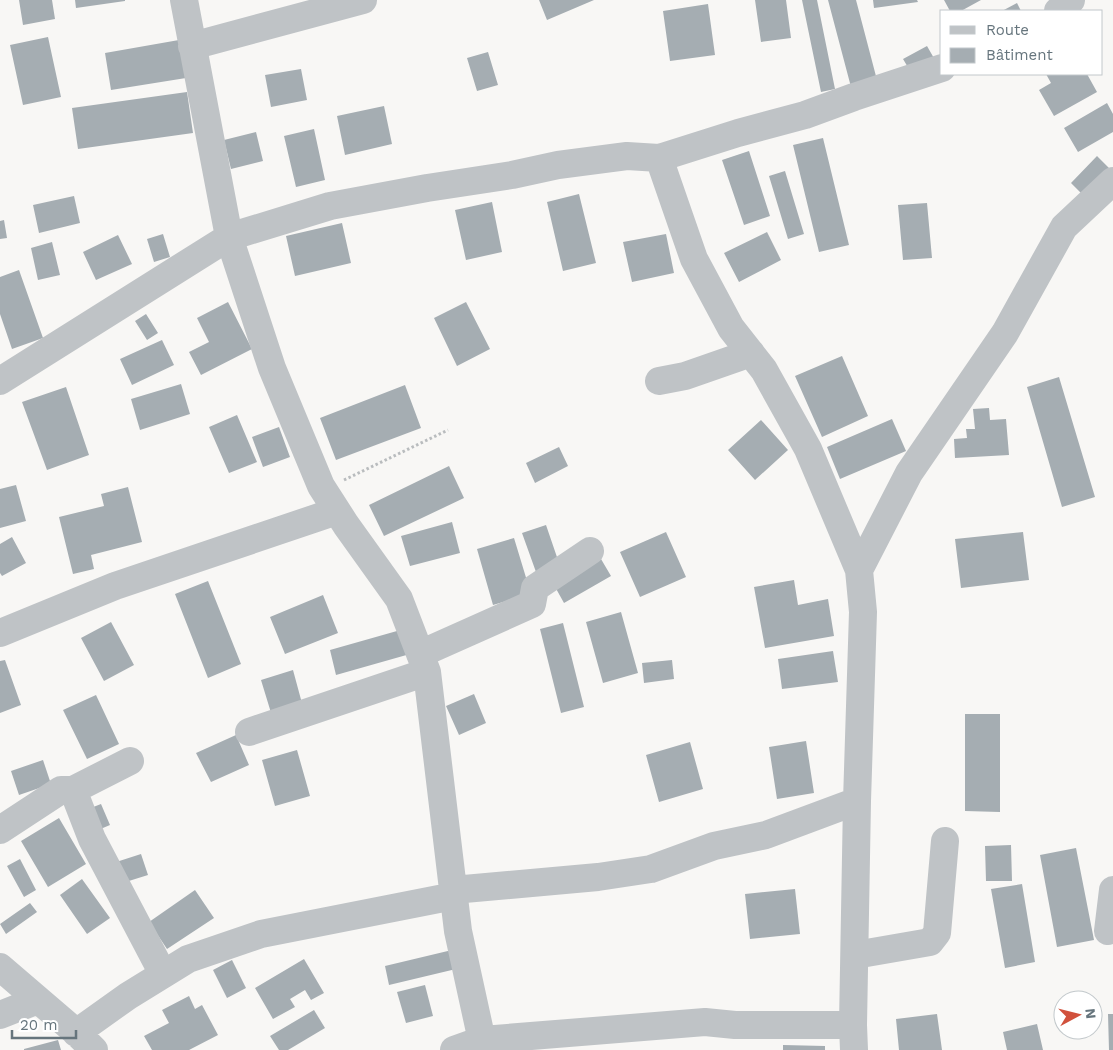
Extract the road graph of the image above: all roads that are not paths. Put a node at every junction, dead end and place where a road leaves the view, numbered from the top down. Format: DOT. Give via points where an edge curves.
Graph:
graph roads {
  1 [pos="184,0"];
  2 [pos="363,0"];
  3 [pos="1071,0"];
  4 [pos="1059,10"];
  5 [pos="192,46"];
  6 [pos="940,69"];
  7 [pos="659,158"];
  8 [pos="1113,181"];
  9 [pos="229,237"];
  10 [pos="751,353"];
  11 [pos="0,381"];
  12 [pos="659,381"];
  13 [pos="330,500"];
  14 [pos="590,550"];
  15 [pos="859,570"];
  16 [pos="0,633"];
  17 [pos="424,663"];
  18 [pos="249,732"];
  19 [pos="130,761"];
  20 [pos="73,790"];
  21 [pos="857,801"];
  22 [pos="0,830"];
  23 [pos="945,841"];
  24 [pos="1113,890"];
  25 [pos="454,893"];
  26 [pos="1108,931"];
  27 [pos="855,955"];
  28 [pos="0,967"];
  29 [pos="163,974"];
  30 [pos="38,1000"];
  31 [pos="0,1015"];
  32 [pos="854,1037"];
  33 [pos="85,1042"];
  34 [pos="483,1045"];
  35 [pos="454,1050"];
  1 -- 5 [label="street"];
  2 -- 5 [label="street"];
  3 -- 4 [label="street"];
  5 -- 9 [label="street"];
  6 -- 7 [label="street" via="805,115"];
  7 -- 9 [label="street" via="627,156 427,188 330,206"];
  7 -- 10 [label="street" via="694,259 731,328"];
  8 -- 15 [label="street" via="1064,227 1006,333 909,473"];
  9 -- 11 [label="street"];
  9 -- 13 [label="street" via="272,368"];
  10 -- 12 [label="street" via="685,376"];
  10 -- 15 [label="street" via="808,449"];
  13 -- 16 [label="street"];
  13 -- 17 [label="street" via="398,599"];
  14 -- 17 [label="street" via="535,588 532,604"];
  15 -- 21 [label="street" via="863,612"];
  17 -- 18 [label="street"];
  17 -- 25 [label="street"];
  19 -- 20 [label="street"];
  20 -- 22 [label="street" via="61,790"];
  20 -- 29 [label="street" via="92,839"];
  21 -- 25 [label="street" via="766,836 714,846 651,869"];
  21 -- 27 [label="street"];
  23 -- 27 [label="street" via="937,933 930,942"];
  24 -- 26 [label="street"];
  25 -- 29 [label="street" via="261,934 188,959"];
  25 -- 34 [label="street" via="458,931"];
  27 -- 32 [label="street"];
  28 -- 30 [label="street"];
  29 -- 33 [label="street" via="128,996"];
  30 -- 31 [label="street"];
  30 -- 33 [label="street"];
  32 -- 34 [label="street" via="705,1022"];
  34 -- 35 [label="street"];
}
